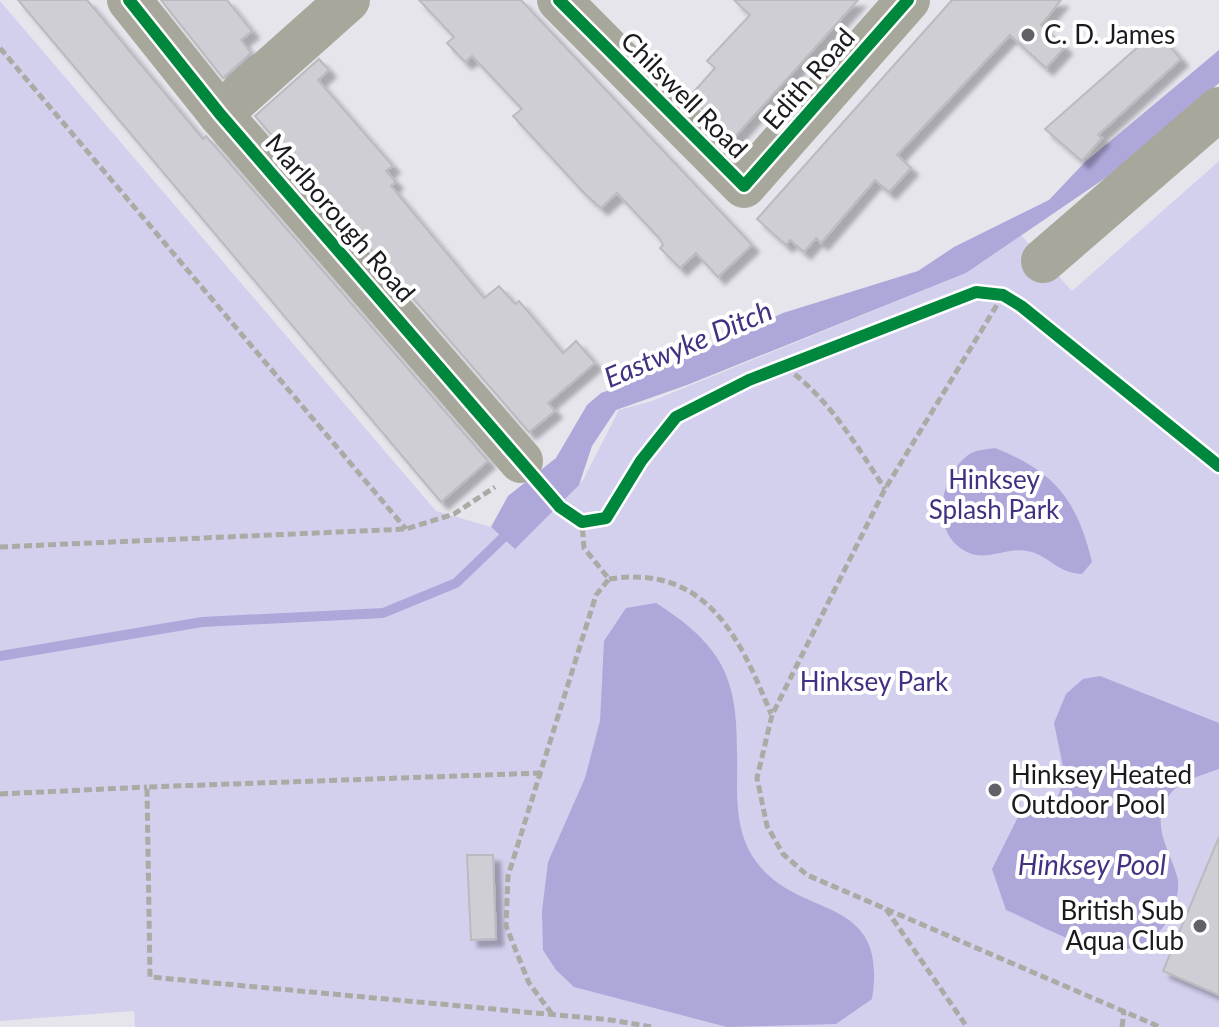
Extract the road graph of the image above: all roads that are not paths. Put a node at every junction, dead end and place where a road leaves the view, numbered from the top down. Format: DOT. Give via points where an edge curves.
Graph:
graph roads {
  1 [pos="129,0"];
  2 [pos="348,0"];
  3 [pos="559,0"];
  4 [pos="908,0"];
  5 [pos="1219,109"];
  6 [pos="220,114"];
  7 [pos="744,186"];
  8 [pos="1043,261"];
  9 [pos="523,464"];
  1 -- 6 [label="street, Marlborough Road"];
  2 -- 6 [label="street"];
  3 -- 7 [label="street, Chilswell Road"];
  4 -- 7 [label="street, Edith Road"];
  5 -- 8 [label="street"];
  6 -- 9 [label="street, Marlborough Road"];
}
